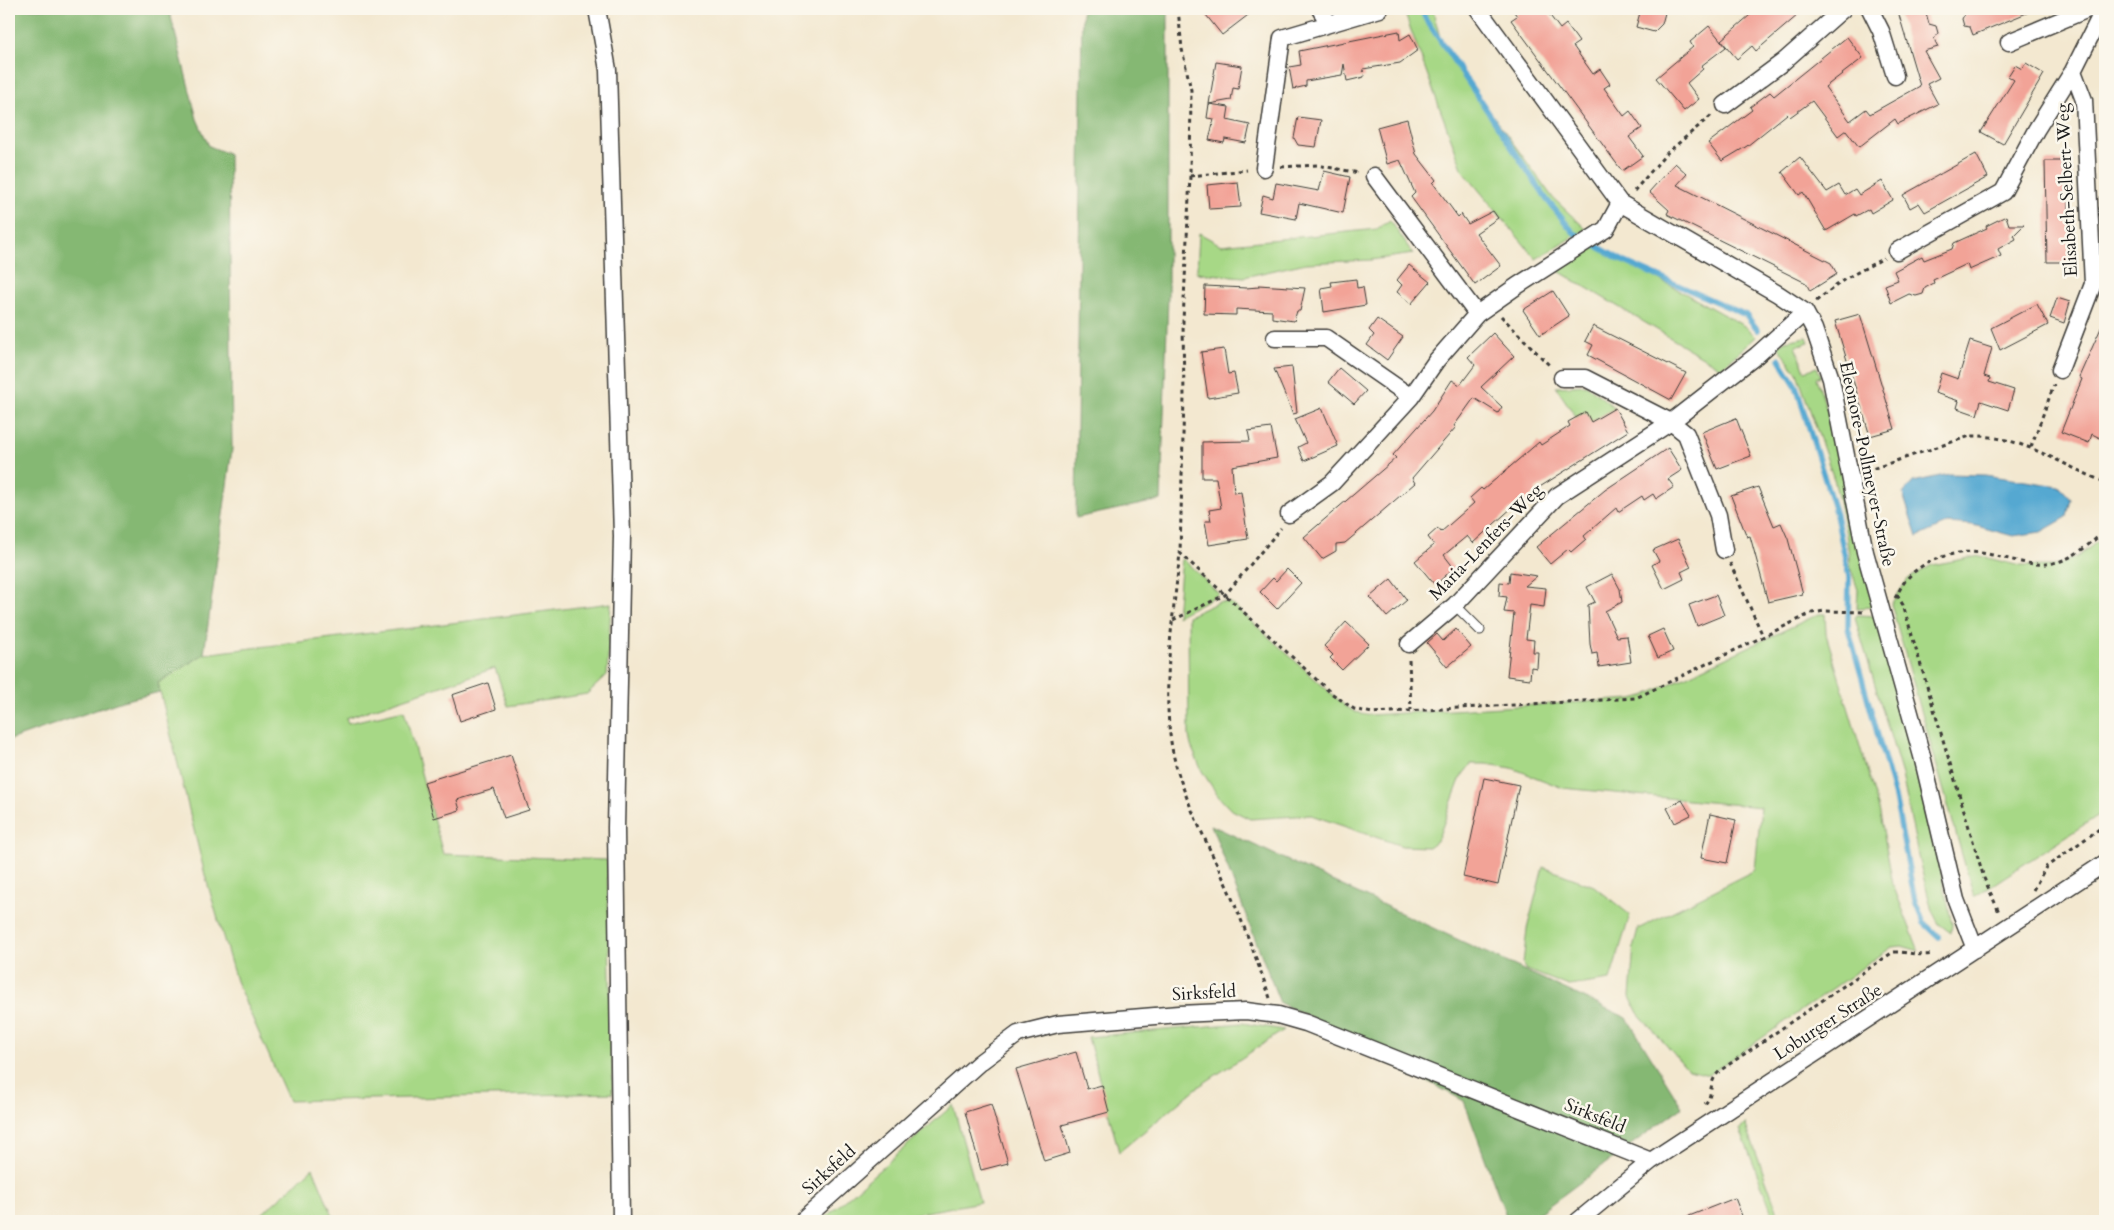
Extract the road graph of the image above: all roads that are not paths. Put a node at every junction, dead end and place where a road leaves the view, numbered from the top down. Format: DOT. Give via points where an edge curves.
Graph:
graph roads {
  1 [pos="597,9"];
  2 [pos="1320,9"];
  3 [pos="1380,9"];
  4 [pos="1478,9"];
  5 [pos="1843,9"];
  6 [pos="1870,9"];
  7 [pos="2088,9"];
  8 [pos="2104,9"];
  9 [pos="1329,24"];
  10 [pos="2008,42"];
  11 [pos="2073,71"];
  12 [pos="1894,76"];
  13 [pos="1725,105"];
  14 [pos="1264,168"];
  15 [pos="1374,176"];
  16 [pos="1620,203"];
  17 [pos="1897,251"];
  18 [pos="1805,312"];
  19 [pos="1477,314"];
  20 [pos="1275,338"];
  21 [pos="2060,370"];
  22 [pos="1562,378"];
  23 [pos="1411,397"];
  24 [pos="1671,422"];
  25 [pos="1289,514"];
  26 [pos="1724,550"];
  27 [pos="1455,605"];
  28 [pos="1480,630"];
  29 [pos="1408,644"];
  30 [pos="2105,863"];
  31 [pos="1975,949"];
  32 [pos="1651,1161"];
  33 [pos="621,1221"];
  34 [pos="802,1221"];
  35 [pos="1578,1221"];
  1 -- 33 [label="street" via="608,70 622,536 616,818"];
  2 -- 9 [label="street"];
  3 -- 9 [label="street"];
  4 -- 16 [label="street"];
  5 -- 13 [label="street" via="1783,62"];
  6 -- 12 [label="street" via="1881,31"];
  7 -- 10 [label="street"];
  8 -- 11 [label="street, Elisabeth-Selbert-Weg"];
  9 -- 14 [label="street" via="1282,38"];
  11 -- 17 [label="street, Elisabeth-Selbert-Weg" via="2003,192"];
  11 -- 21 [label="street, Elisabeth-Selbert-Weg" via="2084,100 2092,284"];
  15 -- 19 [label="street"];
  16 -- 18 [label="street"];
  16 -- 19 [label="street" via="1606,229"];
  18 -- 24 [label="street, Maria-Lenfers-Weg" via="1757,355"];
  18 -- 31 [label="street, Eleonore-Pollmeyer-Straße" via="1831,378 1865,552 1922,756 1956,900"];
  19 -- 23 [label="street" via="1436,361"];
  20 -- 23 [label="street" via="1326,338"];
  22 -- 24 [label="street" via="1585,378"];
  23 -- 25 [label="street" via="1332,483"];
  24 -- 26 [label="street" via="1686,434 1718,515"];
  24 -- 27 [label="street, Maria-Lenfers-Weg" via="1557,496"];
  27 -- 28 [label="lane"];
  27 -- 29 [label="street, Maria-Lenfers-Weg"];
  30 -- 31 [label="street, Loburger Straße"];
  31 -- 32 [label="street, Loburger Straße"];
  32 -- 34 [label="street, Sirksfeld" via="1306,1023 1278,1015 1246,1011 1127,1018 1058,1024 1018,1034 979,1063"];
  32 -- 35 [label="street, Loburger Straße"];
}
